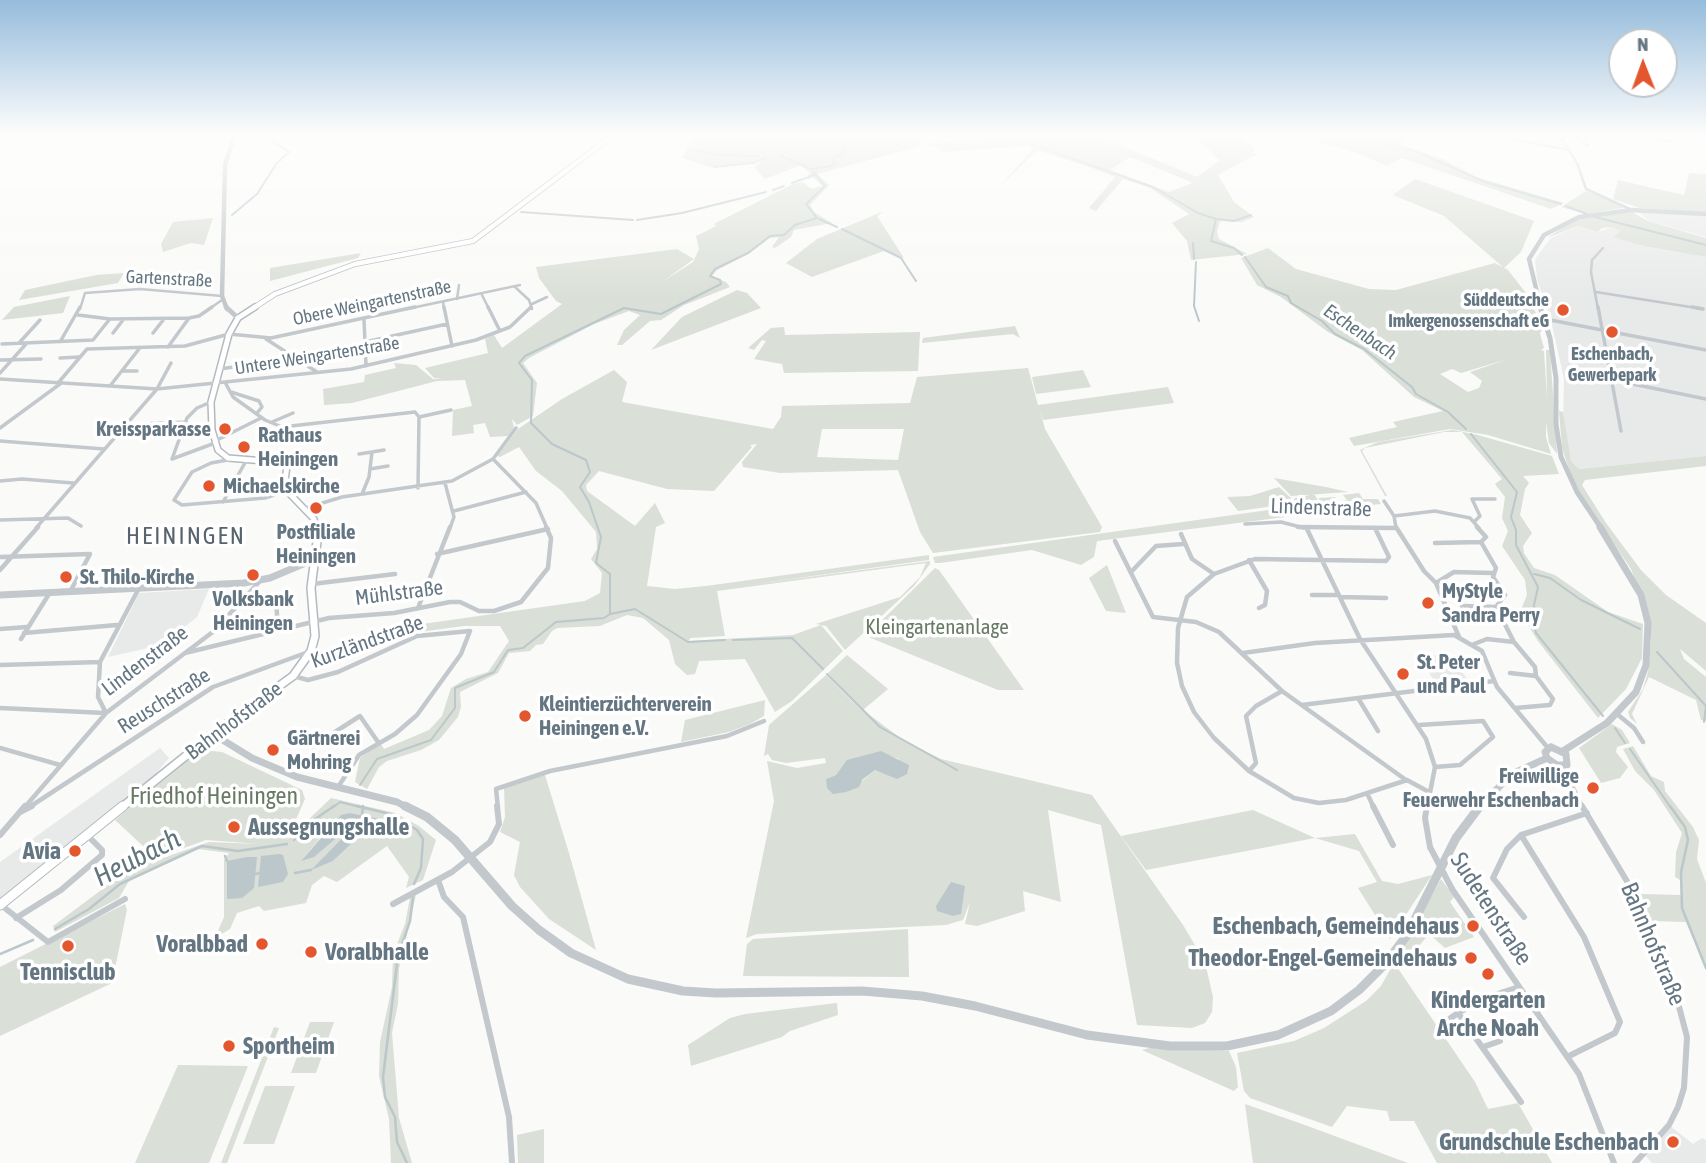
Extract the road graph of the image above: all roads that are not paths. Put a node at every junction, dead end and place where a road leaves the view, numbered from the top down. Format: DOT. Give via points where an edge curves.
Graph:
graph roads {
  1 [pos="224,190"];
  2 [pos="540,190"];
  3 [pos="1590,190"];
  4 [pos="1632,210"];
  5 [pos="1706,214"];
  6 [pos="1603,248"];
  7 [pos="459,285"];
  8 [pos="1596,292"];
  9 [pos="482,294"];
  10 [pos="548,297"];
  11 [pos="222,298"];
  12 [pos="457,299"];
  13 [pos="443,302"];
  14 [pos="532,304"];
  15 [pos="1703,309"];
  16 [pos="126,312"];
  17 [pos="78,315"];
  18 [pos="190,317"];
  19 [pos="164,318"];
  20 [pos="238,318"];
  21 [pos="110,319"];
  22 [pos="122,319"];
  23 [pos="1545,319"];
  24 [pos="40,320"];
  25 [pos="364,320"];
  26 [pos="447,324"];
  27 [pos="500,331"];
  28 [pos="1602,331"];
  29 [pos="113,333"];
  30 [pos="153,334"];
  31 [pos="229,334"];
  32 [pos="265,339"];
  33 [pos="60,342"];
  34 [pos="365,342"];
  35 [pos="2,344"];
  36 [pos="18,344"];
  37 [pos="27,344"];
  38 [pos="452,346"];
  39 [pos="169,347"];
  40 [pos="139,348"];
  41 [pos="1706,350"];
  42 [pos="80,357"];
  43 [pos="60,358"];
  44 [pos="41,359"];
  45 [pos="0,360"];
  46 [pos="12,360"];
  47 [pos="297,362"];
  48 [pos="170,363"];
  49 [pos="242,366"];
  50 [pos="366,366"];
  51 [pos="273,367"];
  52 [pos="219,369"];
  53 [pos="122,371"];
  54 [pos="137,371"];
  55 [pos="0,373"];
  56 [pos="319,373"];
  57 [pos="0,379"];
  58 [pos="1613,380"];
  59 [pos="59,384"];
  60 [pos="226,384"];
  61 [pos="215,385"];
  62 [pos="109,387"];
  63 [pos="157,389"];
  64 [pos="230,392"];
  65 [pos="1706,399"];
  66 [pos="211,402"];
  67 [pos="452,410"];
  68 [pos="257,413"];
  69 [pos="293,413"];
  70 [pos="419,417"];
  71 [pos="261,418"];
  72 [pos="186,422"];
  73 [pos="271,423"];
  74 [pos="141,424"];
  75 [pos="0,428"];
  76 [pos="516,428"];
  77 [pos="1621,431"];
  78 [pos="0,441"];
  79 [pos="215,442"];
  80 [pos="104,449"];
  81 [pos="384,450"];
  82 [pos="372,452"];
  83 [pos="359,454"];
  84 [pos="233,459"];
  85 [pos="493,459"];
  86 [pos="246,461"];
  87 [pos="388,466"];
  88 [pos="370,469"];
  89 [pos="0,481"];
  90 [pos="74,483"];
  91 [pos="445,483"];
  92 [pos="418,488"];
  93 [pos="286,491"];
  94 [pos="526,492"];
  95 [pos="362,494"];
  96 [pos="1495,499"];
  97 [pos="1384,501"];
  98 [pos="223,502"];
  99 [pos="306,508"];
  100 [pos="454,511"];
  101 [pos="0,520"];
  102 [pos="42,520"];
  103 [pos="1475,521"];
  104 [pos="1395,522"];
  105 [pos="1245,524"];
  106 [pos="81,526"];
  107 [pos="1374,528"];
  108 [pos="548,529"];
  109 [pos="1307,529"];
  110 [pos="1181,534"];
  111 [pos="1115,541"];
  112 [pos="1481,542"];
  113 [pos="1435,543"];
  114 [pos="1183,544"];
  115 [pos="436,555"];
  116 [pos="0,557"];
  117 [pos="11,557"];
  118 [pos="314,559"];
  119 [pos="1249,560"];
  120 [pos="1322,561"];
  121 [pos="0,570"];
  122 [pos="1131,571"];
  123 [pos="1492,573"];
  124 [pos="395,574"];
  125 [pos="1214,574"];
  126 [pos="260,581"];
  127 [pos="1436,583"];
  128 [pos="311,584"];
  129 [pos="138,590"];
  130 [pos="251,592"];
  131 [pos="69,593"];
  132 [pos="49,594"];
  133 [pos="0,595"];
  134 [pos="1312,595"];
  135 [pos="1339,596"];
  136 [pos="1386,598"];
  137 [pos="1462,606"];
  138 [pos="1496,607"];
  139 [pos="1259,608"];
  140 [pos="418,609"];
  141 [pos="313,620"];
  142 [pos="1179,620"];
  143 [pos="118,625"];
  144 [pos="28,626"];
  145 [pos="0,629"];
  146 [pos="278,629"];
  147 [pos="24,633"];
  148 [pos="1459,637"];
  149 [pos="21,639"];
  150 [pos="1360,639"];
  151 [pos="1514,642"];
  152 [pos="1474,644"];
  153 [pos="311,651"];
  154 [pos="185,653"];
  155 [pos="1242,654"];
  156 [pos="100,662"];
  157 [pos="0,665"];
  158 [pos="1510,673"];
  159 [pos="293,676"];
  160 [pos="1536,676"];
  161 [pos="1494,681"];
  162 [pos="1282,691"];
  163 [pos="1396,692"];
  164 [pos="1358,698"];
  165 [pos="1301,705"];
  166 [pos="0,708"];
  167 [pos="1516,708"];
  168 [pos="106,713"];
  169 [pos="1618,714"];
  170 [pos="764,721"];
  171 [pos="1419,725"];
  172 [pos="1378,732"];
  173 [pos="306,733"];
  174 [pos="213,734"];
  175 [pos="324,740"];
  176 [pos="378,742"];
  177 [pos="1643,743"];
  178 [pos="313,746"];
  179 [pos="0,748"];
  180 [pos="1548,748"];
  181 [pos="1563,751"];
  182 [pos="1546,758"];
  183 [pos="60,765"];
  184 [pos="1562,766"];
  185 [pos="1435,767"];
  186 [pos="1250,771"];
  187 [pos="1407,780"];
  188 [pos="337,790"];
  189 [pos="1429,792"];
  190 [pos="35,793"];
  191 [pos="1367,793"];
  192 [pos="45,799"];
  193 [pos="19,812"];
  194 [pos="1587,813"];
  195 [pos="0,835"];
  196 [pos="87,835"];
  197 [pos="1521,835"];
  198 [pos="1393,845"];
  199 [pos="472,859"];
  200 [pos="438,880"];
  201 [pos="125,899"];
  202 [pos="393,904"];
  203 [pos="1,905"];
  204 [pos="1524,917"];
  205 [pos="16,918"];
  206 [pos="1519,987"];
  207 [pos="1458,1013"];
  208 [pos="1445,1022"];
  209 [pos="1500,1041"];
  210 [pos="1483,1047"];
  211 [pos="1568,1056"];
  212 [pos="1521,1102"];
  213 [pos="512,1163"];
  214 [pos="1614,1163"];
  215 [pos="1635,1163"];
  1 -- 11 [label="street"];
  2 -- 20 [label="main road" via="473,241 355,264 286,289"];
  3 -- 4 [label="street"];
  4 -- 5 [label="street"];
  4 -- 23 [label="street" via="1579,217 1538,241 1529,268"];
  6 -- 8 [label="street" via="1592,260"];
  7 -- 12 [label="street"];
  8 -- 15 [label="street"];
  8 -- 28 [label="street"];
  9 -- 12 [label="street, Obere Weingartenstraße"];
  9 -- 14 [label="street, Obere Weingartenstraße" via="517,286"];
  9 -- 27 [label="street"];
  10 -- 14 [label="street, Untere Weingartenstraße"];
  11 -- 17 [label="street, Gartenstraße" via="152,289 85,293"];
  11 -- 18 [label="street" via="199,316"];
  11 -- 20 [label="street, Gartenstraße"];
  12 -- 13 [label="street, Obere Weingartenstraße"];
  13 -- 25 [label="street, Obere Weingartenstraße"];
  13 -- 26 [label="street"];
  14 -- 27 [label="street, Untere Weingartenstraße" via="529,314"];
  16 -- 22 [label="street"];
  17 -- 21 [label="street"];
  17 -- 33 [label="street"];
  18 -- 19 [label="street"];
  18 -- 39 [label="street"];
  19 -- 22 [label="street"];
  19 -- 30 [label="street"];
  20 -- 31 [label="main road"];
  21 -- 22 [label="street"];
  21 -- 33 [label="street" via="93,340"];
  22 -- 29 [label="street"];
  23 -- 28 [label="street"];
  23 -- 169 [label="street" via="1556,378 1561,457 1577,492 1629,570 1648,623 1646,665 1636,692"];
  24 -- 36 [label="street"];
  25 -- 32 [label="street, Obere Weingartenstraße"];
  25 -- 34 [label="street"];
  26 -- 34 [label="street"];
  26 -- 38 [label="street"];
  27 -- 38 [label="street, Untere Weingartenstraße"];
  28 -- 41 [label="street"];
  28 -- 58 [label="street"];
  31 -- 32 [label="street, Obere Weingartenstraße"];
  31 -- 39 [label="street"];
  31 -- 52 [label="main road"];
  32 -- 47 [label="street"];
  33 -- 37 [label="street"];
  34 -- 50 [label="street"];
  35 -- 36 [label="street"];
  36 -- 37 [label="street"];
  37 -- 46 [label="street"];
  38 -- 50 [label="street, Untere Weingartenstraße"];
  39 -- 40 [label="street"];
  40 -- 42 [label="street" via="87,349"];
  40 -- 53 [label="street"];
  42 -- 43 [label="street"];
  42 -- 59 [label="street"];
  44 -- 46 [label="street"];
  45 -- 46 [label="street"];
  46 -- 55 [label="street"];
  47 -- 51 [label="street, Untere Weingartenstraße"];
  47 -- 56 [label="street"];
  48 -- 63 [label="street"];
  49 -- 52 [label="street"];
  50 -- 56 [label="street, Untere Weingartenstraße"];
  52 -- 61 [label="main road"];
  53 -- 54 [label="street"];
  53 -- 62 [label="street"];
  56 -- 60 [label="street, Untere Weingartenstraße"];
  57 -- 59 [label="street, Untere Weingartenstraße"];
  58 -- 65 [label="street"];
  58 -- 77 [label="street"];
  59 -- 62 [label="street, Untere Weingartenstraße"];
  59 -- 75 [label="street"];
  60 -- 61 [label="street, Untere Weingartenstraße"];
  60 -- 64 [label="street"];
  61 -- 63 [label="street, Untere Weingartenstraße"];
  61 -- 66 [label="main road"];
  62 -- 63 [label="street, Untere Weingartenstraße"];
  63 -- 80 [label="street"];
  64 -- 68 [label="street"];
  64 -- 68 [label="street" via="259,401 262,407"];
  66 -- 72 [label="street" via="191,412"];
  66 -- 79 [label="main road"];
  67 -- 70 [label="street"];
  68 -- 71 [label="street"];
  69 -- 73 [label="street"];
  70 -- 73 [label="street" via="415,412 282,427"];
  70 -- 92 [label="street"];
  71 -- 73 [label="street"];
  71 -- 79 [label="street"];
  72 -- 74 [label="street"];
  72 -- 79 [label="street" via="172,459"];
  76 -- 85 [label="street"];
  78 -- 80 [label="street"];
  79 -- 84 [label="main road" via="222,455"];
  80 -- 90 [label="street"];
  81 -- 82 [label="street"];
  82 -- 83 [label="street"];
  82 -- 88 [label="street"];
  84 -- 86 [label="main road"];
  84 -- 98 [label="street" via="192,472 174,498 183,505"];
  85 -- 91 [label="street"];
  85 -- 94 [label="street, Mühlstraße"];
  86 -- 93 [label="main road" via="287,466"];
  86 -- 98 [label="street"];
  87 -- 88 [label="street"];
  88 -- 95 [label="street"];
  89 -- 90 [label="street"];
  90 -- 102 [label="street"];
  91 -- 92 [label="street"];
  91 -- 100 [label="street"];
  92 -- 95 [label="street"];
  93 -- 98 [label="street"];
  93 -- 99 [label="main road"];
  94 -- 100 [label="street"];
  94 -- 108 [label="street, Mühlstraße"];
  95 -- 99 [label="street"];
  96 -- 103 [label="street" via="1472,499 1480,516"];
  97 -- 104 [label="street"];
  99 -- 118 [label="main road" via="317,525"];
  100 -- 115 [label="street"];
  101 -- 102 [label="street"];
  102 -- 106 [label="street" via="68,518"];
  102 -- 117 [label="street"];
  103 -- 104 [label="street, Lindenstraße" via="1435,511"];
  103 -- 112 [label="street" via="1486,537"];
  104 -- 107 [label="street, Lindenstraße"];
  104 -- 127 [label="street"];
  105 -- 109 [label="street, Lindenstraße" via="1285,522"];
  107 -- 109 [label="street, Lindenstraße"];
  107 -- 120 [label="street" via="1389,557 1386,561"];
  108 -- 115 [label="street"];
  108 -- 140 [label="street, Mühlstraße" via="552,546 548,568 521,602 494,611 455,602"];
  109 -- 120 [label="street"];
  110 -- 114 [label="street"];
  111 -- 122 [label="street"];
  112 -- 113 [label="street"];
  112 -- 123 [label="street" via="1496,568"];
  114 -- 122 [label="street" via="1156,546"];
  114 -- 125 [label="street" via="1192,559"];
  115 -- 140 [label="street"];
  116 -- 117 [label="street"];
  117 -- 121 [label="street"];
  117 -- 131 [label="street" via="90,554"];
  118 -- 126 [label="street, Lindenstraße"];
  118 -- 128 [label="main road"];
  119 -- 120 [label="street"];
  119 -- 125 [label="street"];
  119 -- 139 [label="street" via="1267,591 1265,605"];
  120 -- 135 [label="street"];
  122 -- 142 [label="street" via="1153,617"];
  123 -- 127 [label="street" via="1454,572"];
  123 -- 138 [label="street" via="1505,596"];
  124 -- 128 [label="street"];
  125 -- 142 [label="street" via="1188,597"];
  126 -- 129 [label="street"];
  126 -- 130 [label="street, Lindenstraße"];
  127 -- 148 [label="street"];
  128 -- 141 [label="main road"];
  129 -- 131 [label="street"];
  129 -- 143 [label="street"];
  130 -- 146 [label="street" via="276,600"];
  130 -- 154 [label="street, Lindenstraße" via="214,631"];
  131 -- 132 [label="street"];
  132 -- 133 [label="street"];
  132 -- 144 [label="street"];
  134 -- 135 [label="street"];
  135 -- 136 [label="street"];
  135 -- 150 [label="street"];
  137 -- 138 [label="street"];
  138 -- 151 [label="street"];
  140 -- 141 [label="street, Mühlstraße"];
  141 -- 146 [label="street, Mühlstraße"];
  141 -- 153 [label="main road"];
  142 -- 155 [label="street" via="1212,628"];
  142 -- 186 [label="street" via="1176,644 1182,686 1194,712"];
  143 -- 147 [label="street"];
  143 -- 156 [label="street"];
  144 -- 145 [label="street"];
  144 -- 147 [label="street"];
  146 -- 154 [label="street, Mühlstraße"];
  147 -- 149 [label="street"];
  148 -- 150 [label="street"];
  148 -- 152 [label="street"];
  150 -- 155 [label="street"];
  150 -- 163 [label="street"];
  151 -- 152 [label="street" via="1486,639"];
  151 -- 160 [label="street" via="1535,667"];
  152 -- 161 [label="street" via="1485,656"];
  153 -- 159 [label="main road, Bahnhofstraße"];
  153 -- 192 [label="street, Reuschstraße" via="213,687"];
  154 -- 168 [label="street, Lindenstraße"];
  155 -- 162 [label="street"];
  156 -- 157 [label="street"];
  156 -- 168 [label="street" via="98,697"];
  158 -- 160 [label="street"];
  159 -- 174 [label="main road, Bahnhofstraße"];
  159 -- 176 [label="street, Kurzländstraße" via="308,680 340,671 417,636 470,631 461,654 417,715"];
  160 -- 167 [label="street" via="1553,703"];
  161 -- 163 [label="street"];
  161 -- 167 [label="street"];
  162 -- 165 [label="street"];
  162 -- 186 [label="street" via="1246,716 1256,763"];
  163 -- 164 [label="street"];
  163 -- 171 [label="street"];
  164 -- 165 [label="street"];
  164 -- 172 [label="street"];
  165 -- 187 [label="street"];
  166 -- 168 [label="street"];
  167 -- 180 [label="street"];
  168 -- 183 [label="street, Lindenstraße"];
  169 -- 177 [label="street"];
  169 -- 181 [label="street"];
  170 -- 199 [label="street" via="727,736 558,769 496,789 500,812 496,834"];
  171 -- 185 [label="street"];
  171 -- 185 [label="street" via="1483,721 1493,737 1460,765"];
  173 -- 175 [label="street"];
  174 -- 188 [label="street" via="252,758"];
  174 -- 196 [label="main road, Bahnhofstraße"];
  175 -- 176 [label="street" via="360,716"];
  175 -- 178 [label="street"];
  176 -- 188 [label="street, Kurzländstraße" via="358,755"];
  179 -- 183 [label="street"];
  180 -- 181 [label="street"];
  180 -- 182 [label="street"];
  181 -- 184 [label="street" via="1569,760"];
  182 -- 184 [label="street"];
  182 -- 199 [label="street" via="1512,774 1462,828 1407,934 1386,963 1331,1011 1306,1024 1227,1046 1170,1046 1087,1035 922,996 862,991 716,993 653,985 599,967 560,945 512,905"];
  183 -- 190 [label="street, Lindenstraße"];
  184 -- 194 [label="street, Bahnhofstraße"];
  185 -- 189 [label="street, Sudetenstraße"];
  186 -- 191 [label="street" via="1306,802 1346,800"];
  187 -- 189 [label="street"];
  187 -- 191 [label="street"];
  188 -- 199 [label="street" via="414,808"];
  189 -- 206 [label="street, Sudetenstraße, bridge" via="1425,818 1430,847 1452,889"];
  190 -- 192 [label="street"];
  190 -- 193 [label="street, Reuschstraße"];
  191 -- 198 [label="street"];
  192 -- 193 [label="street, Reuschstraße"];
  193 -- 195 [label="street, Reuschstraße"];
  194 -- 197 [label="street"];
  194 -- 215 [label="street, Bahnhofstraße" via="1631,888 1671,976 1687,1037 1684,1088 1678,1107 1669,1125"];
  196 -- 203 [label="main road, Bahnhofstraße"];
  196 -- 205 [label="street" via="102,855 61,890"];
  197 -- 204 [label="street" via="1507,849 1493,878"];
  197 -- 211 [label="street" via="1584,937 1620,1022 1615,1033"];
  199 -- 200 [label="street"];
  200 -- 202 [label="street"];
  200 -- 213 [label="street" via="444,897 463,917 509,1117"];
  201 -- 205 [label="street" via="48,942"];
  203 -- 205 [label="street"];
  206 -- 207 [label="street"];
  206 -- 211 [label="street, Sudetenstraße"];
  207 -- 208 [label="street"];
  207 -- 210 [label="street"];
  209 -- 210 [label="street"];
  210 -- 212 [label="street"];
  211 -- 214 [label="street, Sudetenstraße" via="1590,1096"];
}
